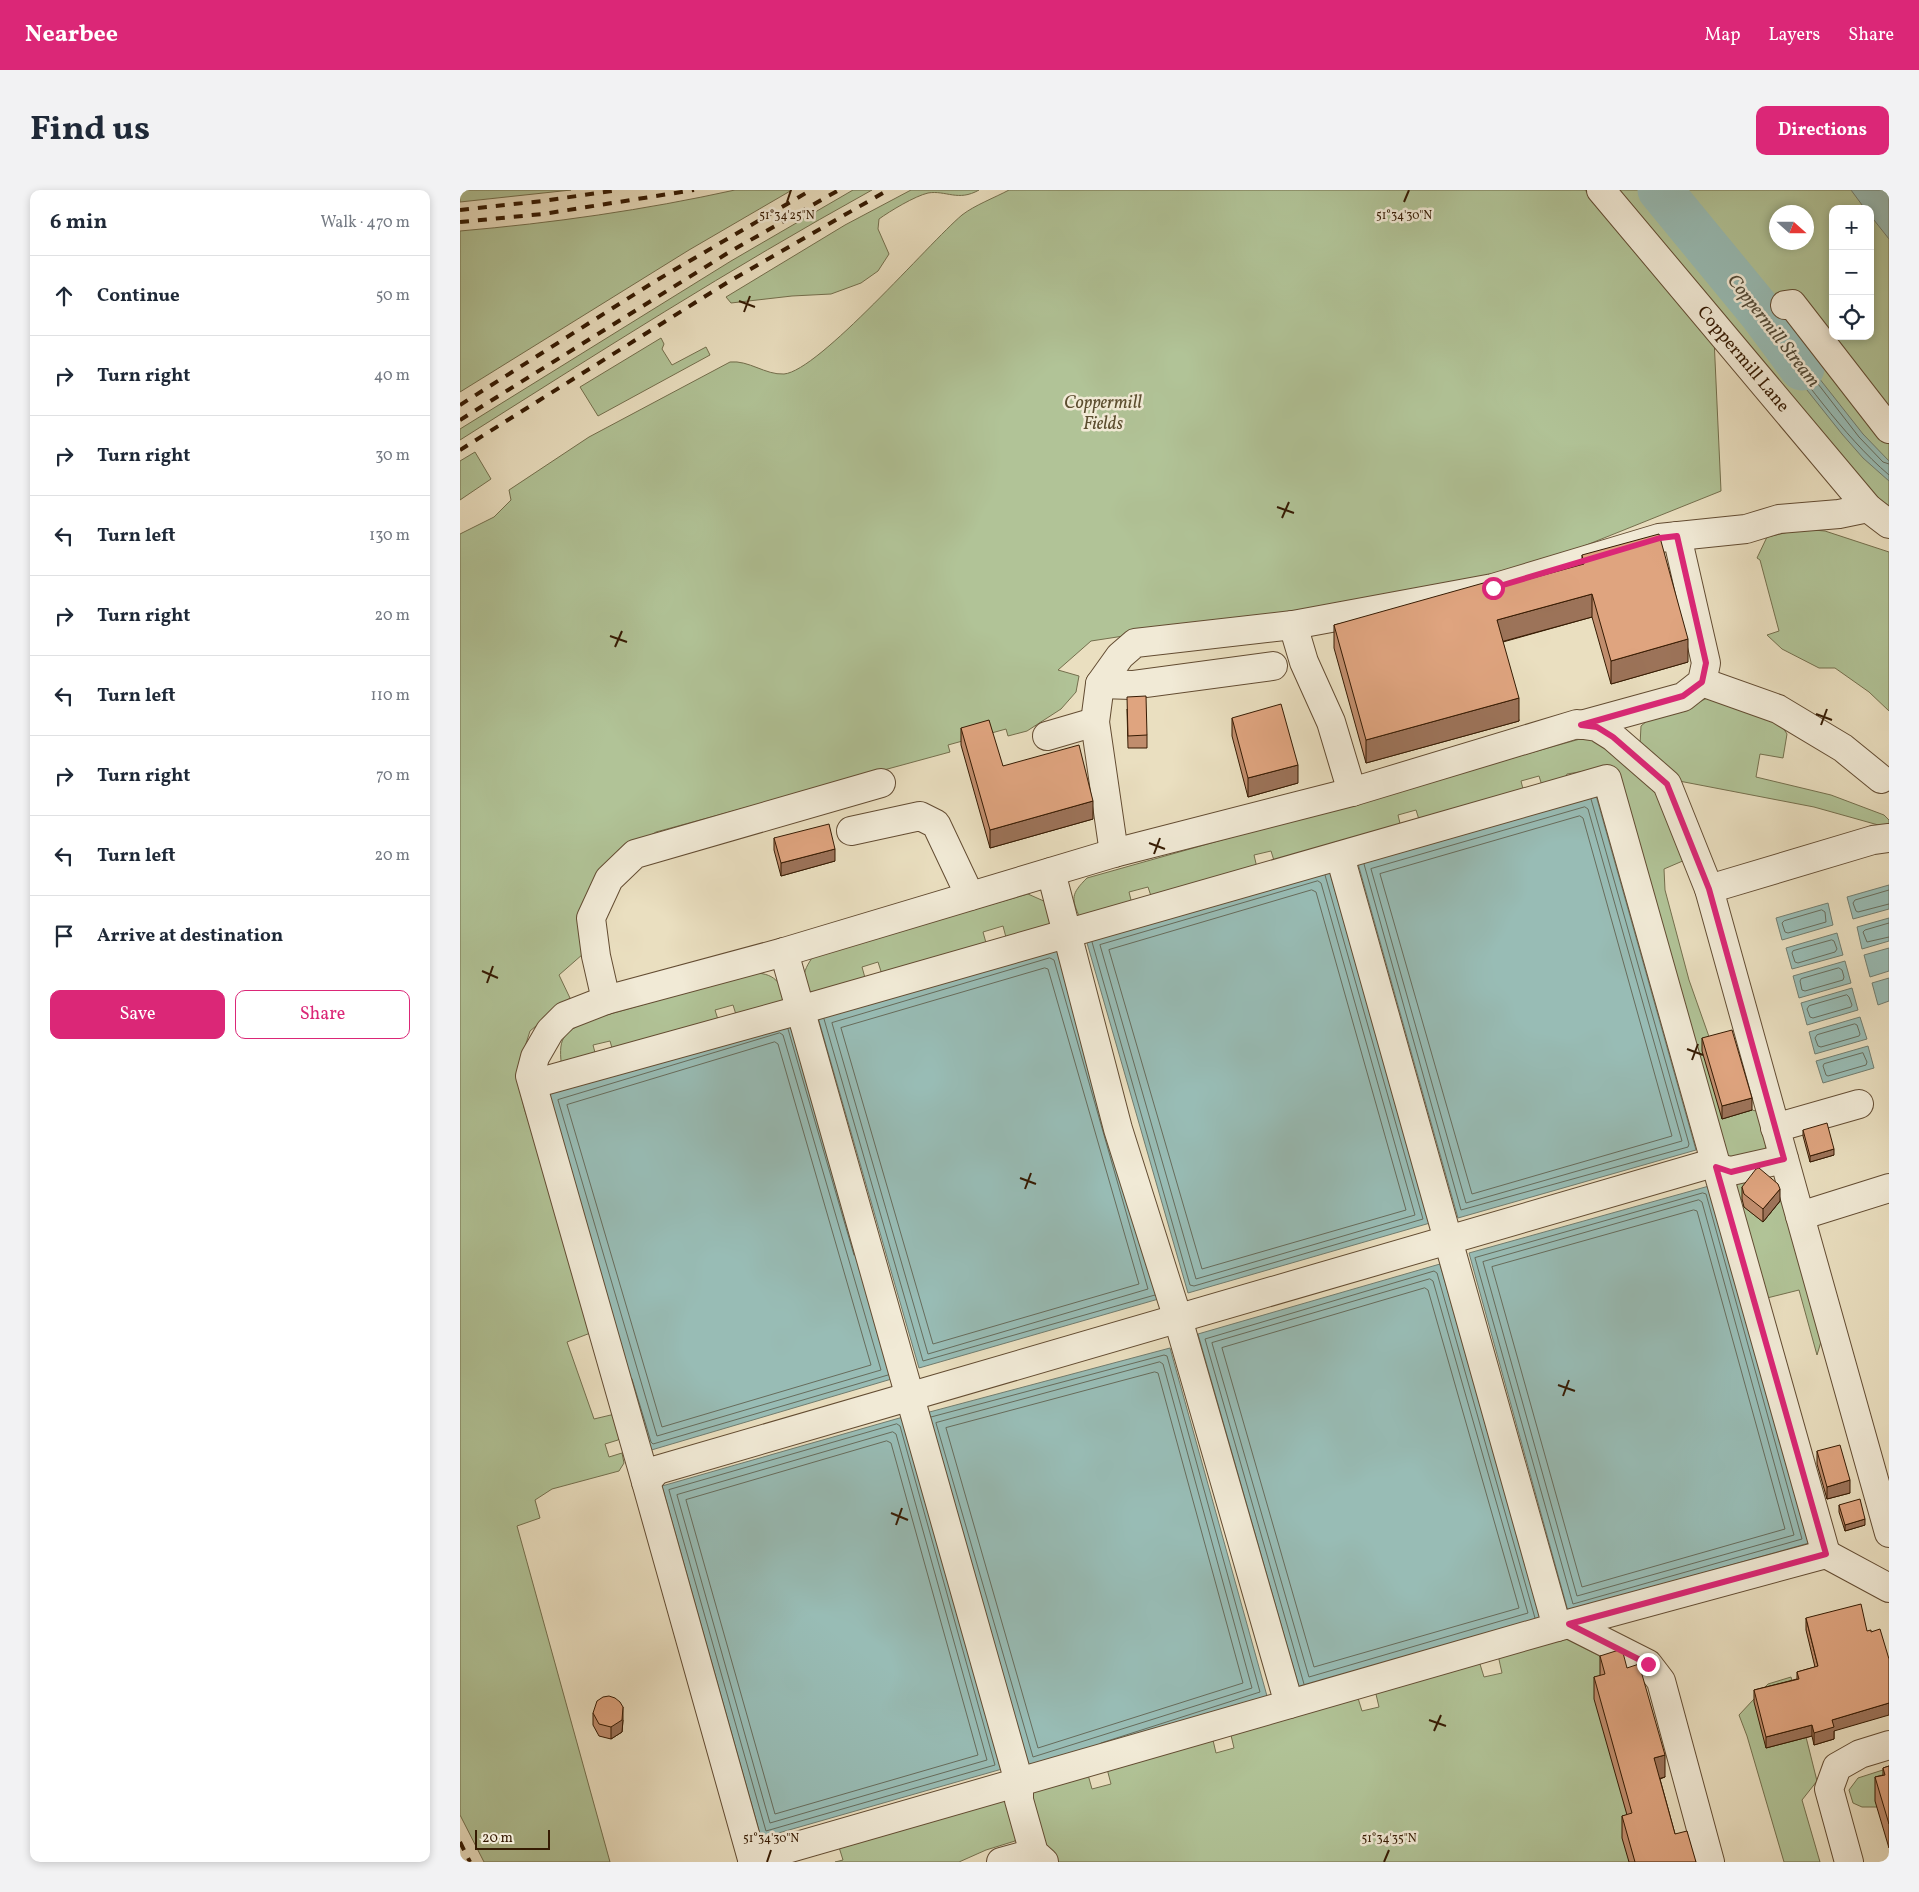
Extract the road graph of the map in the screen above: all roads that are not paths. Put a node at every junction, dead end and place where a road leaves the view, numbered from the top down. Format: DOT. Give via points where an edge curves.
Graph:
graph roads {
  1 [pos="1601,190"];
  2 [pos="1785,306"];
  3 [pos="1889,429"];
  4 [pos="1868,508"];
  5 [pos="1889,524"];
  6 [pos="1677,536"];
  7 [pos="1293,625"];
  8 [pos="1273,666"];
  9 [pos="1702,682"];
  10 [pos="1100,684"];
  11 [pos="1095,722"];
  12 [pos="1581,725"];
  13 [pos="1047,736"];
  14 [pos="1881,778"];
  15 [pos="882,784"];
  16 [pos="1352,792"];
  17 [pos="851,831"];
  18 [pos="1889,838"];
  19 [pos="1114,854"];
  20 [pos="1340,856"];
  21 [pos="1052,872"];
  22 [pos="1709,889"];
  23 [pos="970,896"];
  24 [pos="1068,934"];
  25 [pos="784,952"];
  26 [pos="606,1000"];
  27 [pos="800,1010"];
  28 [pos="533,1084"];
  29 [pos="1859,1104"];
  30 [pos="1775,1128"];
  31 [pos="1784,1159"];
  32 [pos="1716,1167"];
  33 [pos="1889,1188"];
  34 [pos="1800,1216"];
  35 [pos="1449,1240"];
  36 [pos="1178,1319"];
  37 [pos="910,1396"];
  38 [pos="646,1482"];
  39 [pos="1889,1533"];
  40 [pos="1826,1554"];
  41 [pos="1889,1588"];
  42 [pos="1563,1625"];
  43 [pos="1289,1704"];
  44 [pos="1889,1745"];
  45 [pos="1019,1782"];
  46 [pos="1039,1857"];
  47 [pos="752,1861"];
  48 [pos="1001,1862"];
  49 [pos="1710,1862"];
  50 [pos="1849,1862"];
  1 -- 4 [label="street, Coppermill Lane"];
  2 -- 3 [label="street" via="1792,304"];
  4 -- 5 [label="street, Coppermill Lane"];
  4 -- 6 [label="street"];
  6 -- 7 [label="street" via="1660,538 1493,588"];
  6 -- 9 [label="street" via="1706,663"];
  7 -- 10 [label="street" via="1135,643 1120,656"];
  7 -- 16 [label="street" via="1304,662 1331,722"];
  8 -- 10 [label="street" via="1132,685"];
  9 -- 12 [label="street" via="1683,696"];
  9 -- 14 [label="street" via="1778,709 1844,748"];
  10 -- 11 [label="street"];
  11 -- 13 [label="street"];
  11 -- 19 [label="street"];
  12 -- 16 [label="street"];
  12 -- 22 [label="street" via="1597,727 1613,737 1667,784"];
  15 -- 26 [label="street" via="635,854 609,879 591,918"];
  16 -- 19 [label="street"];
  17 -- 23 [label="street" via="920,816 936,824"];
  18 -- 22 [label="street"];
  19 -- 21 [label="street"];
  20 -- 24 [label="street"];
  20 -- 32 [label="street" via="1606,779"];
  20 -- 35 [label="street"];
  21 -- 23 [label="street"];
  21 -- 24 [label="street"];
  22 -- 30 [label="street"];
  23 -- 25 [label="street"];
  24 -- 27 [label="street"];
  24 -- 36 [label="street" via="1118,1129"];
  25 -- 26 [label="street"];
  25 -- 27 [label="street"];
  26 -- 28 [label="street" via="565,1016 550,1031 535,1057 530,1076"];
  27 -- 28 [label="street"];
  27 -- 37 [label="street"];
  28 -- 38 [label="street"];
  29 -- 30 [label="street"];
  30 -- 31 [label="street"];
  31 -- 32 [label="street" via="1731,1172"];
  31 -- 34 [label="street"];
  32 -- 35 [label="street" via="1706,1165"];
  32 -- 40 [label="street"];
  33 -- 34 [label="street"];
  34 -- 39 [label="street"];
  35 -- 36 [label="street"];
  35 -- 42 [label="street"];
  36 -- 37 [label="street"];
  36 -- 43 [label="street"];
  37 -- 38 [label="street" via="657,1470"];
  37 -- 45 [label="street"];
  38 -- 47 [label="street"];
  40 -- 41 [label="street"];
  40 -- 42 [label="street"];
  42 -- 43 [label="street"];
  42 -- 49 [label="street" via="1648,1664 1661,1681"];
  43 -- 45 [label="street"];
  44 -- 50 [label="street" via="1860,1754 1837,1767 1829,1789"];
  45 -- 46 [label="street" via="1020,1800"];
  45 -- 47 [label="street"];
  46 -- 48 [label="street"];
}
